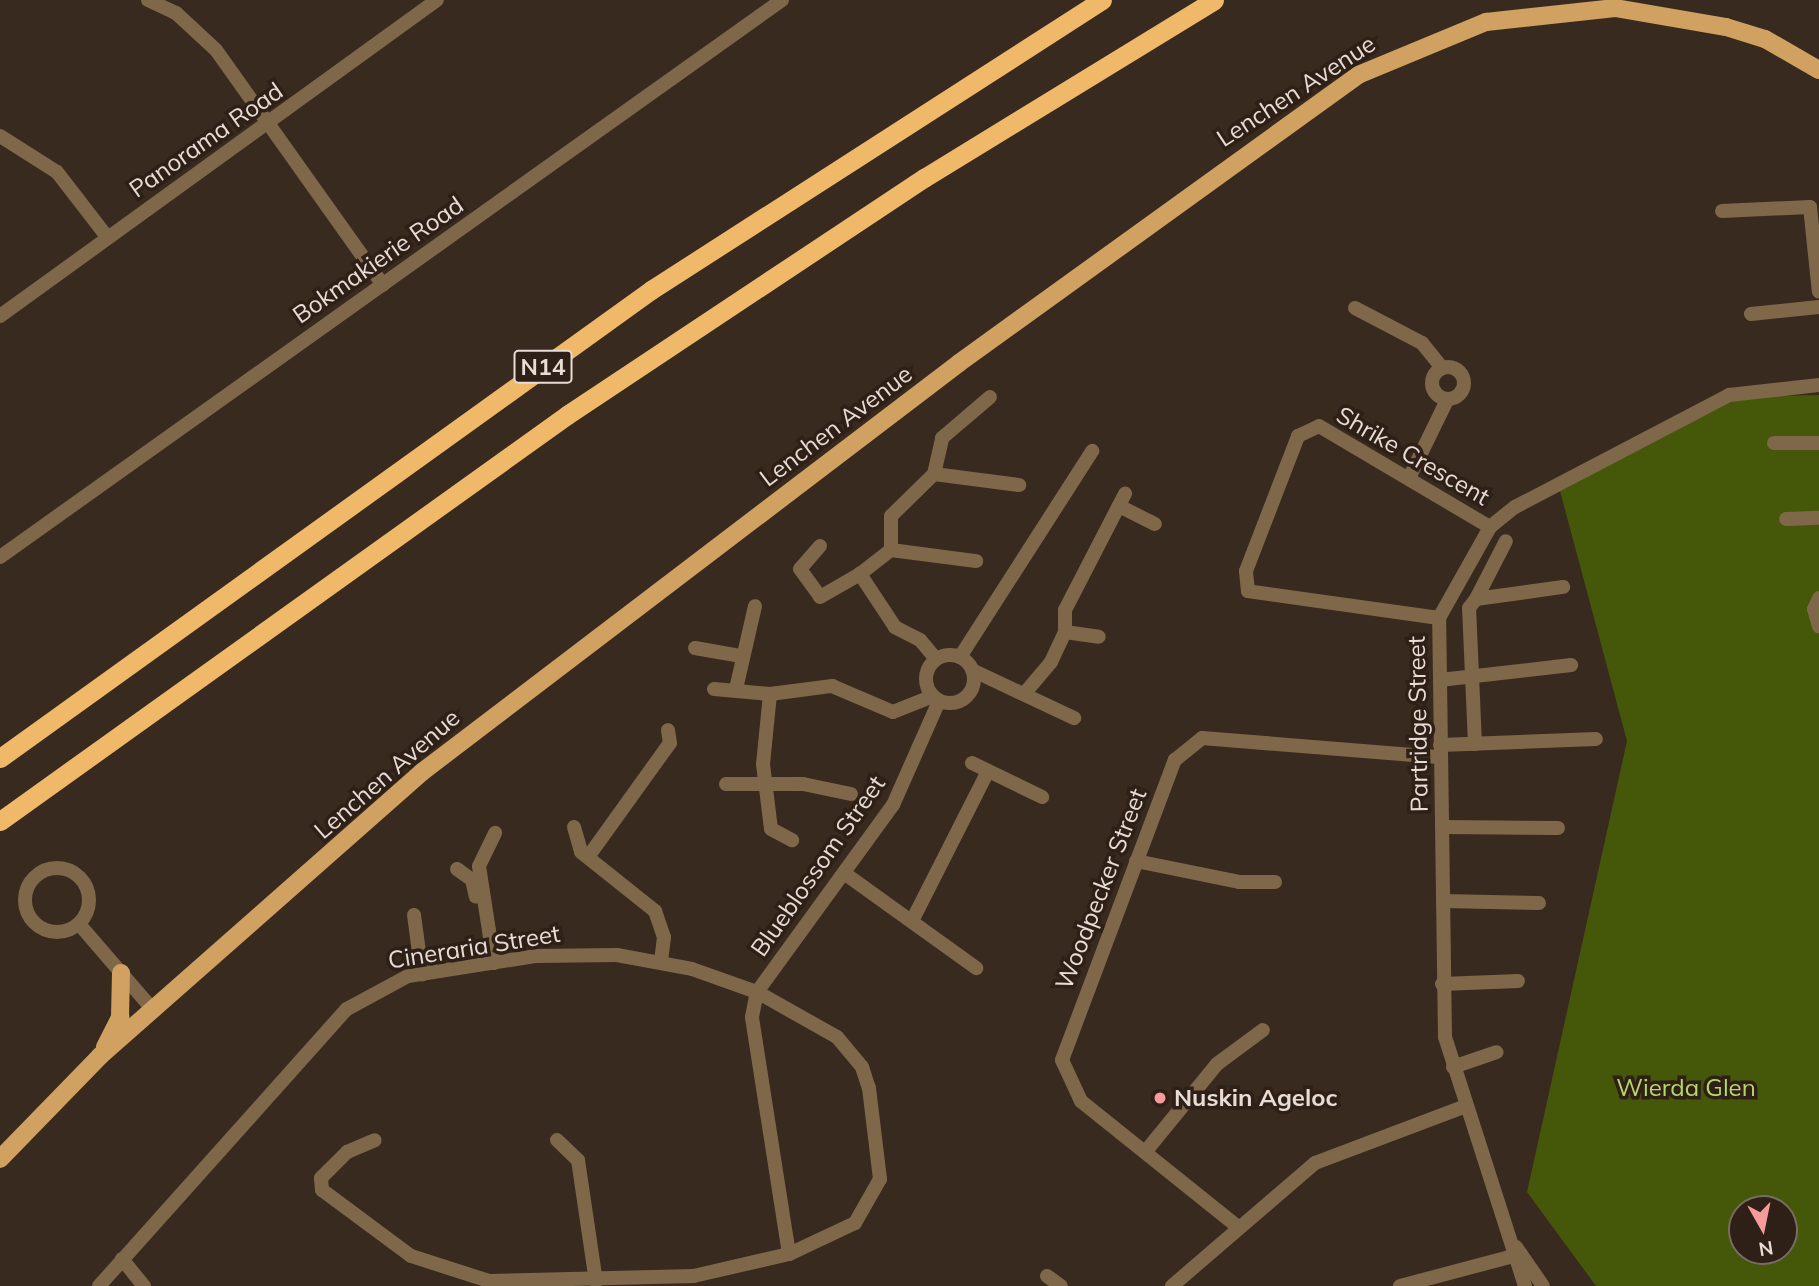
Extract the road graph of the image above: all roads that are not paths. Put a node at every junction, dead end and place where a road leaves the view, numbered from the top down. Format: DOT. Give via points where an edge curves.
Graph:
graph roads {
  1 [pos="148,0"];
  2 [pos="437,0"];
  3 [pos="782,0"];
  4 [pos="1102,0"];
  5 [pos="1214,0"];
  6 [pos="179,6"];
  7 [pos="1819,70"];
  8 [pos="270,124"];
  9 [pos="0,136"];
  10 [pos="1722,211"];
  11 [pos="1816,217"];
  12 [pos="108,238"];
  13 [pos="383,285"];
  14 [pos="1819,292"];
  15 [pos="1819,307"];
  16 [pos="1355,308"];
  17 [pos="1751,314"];
  18 [pos="0,316"];
  19 [pos="1442,368"];
  20 [pos="1819,385"];
  21 [pos="990,397"];
  22 [pos="1447,400"];
  23 [pos="1774,443"];
  24 [pos="1819,443"];
  25 [pos="1092,452"];
  26 [pos="934,474"];
  27 [pos="1410,476"];
  28 [pos="1019,485"];
  29 [pos="1819,518"];
  30 [pos="1786,519"];
  31 [pos="1155,524"];
  32 [pos="1490,527"];
  33 [pos="1506,541"];
  34 [pos="820,546"];
  35 [pos="891,550"];
  36 [pos="0,558"];
  37 [pos="976,561"];
  38 [pos="860,574"];
  39 [pos="1563,587"];
  40 [pos="1819,598"];
  41 [pos="1476,600"];
  42 [pos="755,606"];
  43 [pos="1439,618"];
  44 [pos="1819,626"];
  45 [pos="1065,632"];
  46 [pos="1099,637"];
  47 [pos="695,648"];
  48 [pos="741,656"];
  49 [pos="960,657"];
  50 [pos="936,659"];
  51 [pos="1572,665"];
  52 [pos="972,670"];
  53 [pos="1468,677"];
  54 [pos="1440,680"];
  55 [pos="736,689"];
  56 [pos="714,690"];
  57 [pos="770,694"];
  58 [pos="1024,694"];
  59 [pos="936,699"];
  60 [pos="1074,718"];
  61 [pos="668,730"];
  62 [pos="1596,739"];
  63 [pos="1475,744"];
  64 [pos="1440,751"];
  65 [pos="0,758"];
  66 [pos="972,763"];
  67 [pos="988,771"];
  68 [pos="726,784"];
  69 [pos="768,784"];
  70 [pos="851,794"];
  71 [pos="1042,797"];
  72 [pos="0,821"];
  73 [pos="574,827"];
  74 [pos="1442,827"];
  75 [pos="1558,828"];
  76 [pos="495,833"];
  77 [pos="792,840"];
  78 [pos="588,857"];
  79 [pos="1136,861"];
  80 [pos="457,869"];
  81 [pos="844,873"];
  82 [pos="1275,882"];
  83 [pos="1443,901"];
  84 [pos="1539,903"];
  85 [pos="414,915"];
  86 [pos="912,922"];
  87 [pos="79,924"];
  88 [pos="662,961"];
  89 [pos="491,963"];
  90 [pos="976,968"];
  91 [pos="121,973"];
  92 [pos="422,974"];
  93 [pos="1518,981"];
  94 [pos="1442,984"];
  95 [pos="757,992"];
  96 [pos="778,1005"];
  97 [pos="155,1011"];
  98 [pos="752,1017"];
  99 [pos="1263,1030"];
  100 [pos="1497,1052"];
  101 [pos="100,1056"];
  102 [pos="1453,1066"];
  103 [pos="1466,1107"];
  104 [pos="375,1140"];
  105 [pos="557,1140"];
  106 [pos="1146,1151"];
  107 [pos="0,1159"];
  108 [pos="1238,1227"];
  109 [pos="1517,1252"];
  110 [pos="789,1254"];
  111 [pos="122,1259"];
  112 [pos="1047,1276"];
  113 [pos="596,1282"];
  114 [pos="99,1286"];
  115 [pos="144,1286"];
  116 [pos="1061,1286"];
  117 [pos="1172,1286"];
  118 [pos="1400,1286"];
  119 [pos="1525,1286"];
  120 [pos="1543,1286"];
  1 -- 6 [label="street"];
  2 -- 8 [label="street, Panorama Road"];
  3 -- 13 [label="street, Bokmakierie Road"];
  4 -- 65 [label="highway, N14" via="651,290"];
  5 -- 72 [label="highway, N14" via="924,178 567,415"];
  6 -- 8 [label="street"];
  7 -- 97 [label="main road, Lenchen Avenue" via="1765,39 1726,27 1615,8 1486,22 1358,75 939,378 440,757"];
  8 -- 12 [label="street, Panorama Road"];
  8 -- 13 [label="street"];
  9 -- 12 [label="street" via="57,172"];
  10 -- 11 [label="street" via="1802,204"];
  11 -- 14 [label="street"];
  12 -- 18 [label="street, Panorama Road"];
  13 -- 36 [label="street, Bokmakierie Road"];
  15 -- 17 [label="street"];
  16 -- 19 [label="street" via="1422,343"];
  19 -- 22 [label="street" via="1432,386"];
  19 -- 22 [label="street" via="1459,370 1465,381 1458,397"];
  20 -- 32 [label="street, Partridge Street" via="1722,398 1515,508"];
  21 -- 26 [label="street" via="942,438"];
  22 -- 27 [label="street"];
  23 -- 24 [label="street"];
  25 -- 49 [label="street"];
  26 -- 28 [label="street"];
  26 -- 35 [label="street" via="891,516"];
  27 -- 32 [label="street, Shrike Crescent"];
  27 -- 43 [label="street, Shrike Crescent" via="1319,426 1305,428 1245,586 1256,597"];
  29 -- 30 [label="street"];
  31 -- 45 [label="street" via="1122,500 1065,610"];
  32 -- 43 [label="street, Partridge Street"];
  33 -- 41 [label="street"];
  34 -- 38 [label="street" via="800,569 820,597"];
  35 -- 37 [label="street"];
  35 -- 38 [label="street"];
  38 -- 50 [label="street" via="895,627 920,640"];
  39 -- 41 [label="street"];
  40 -- 44 [label="street" via="1814,609"];
  41 -- 53 [label="street" via="1469,608"];
  42 -- 48 [label="street"];
  43 -- 54 [label="street, Partridge Street"];
  45 -- 46 [label="street"];
  45 -- 58 [label="street"];
  47 -- 48 [label="street"];
  48 -- 55 [label="street"];
  49 -- 50 [label="street"];
  49 -- 52 [label="street"];
  50 -- 59 [label="street, Blueblossom Street" via="926,673"];
  51 -- 53 [label="street"];
  52 -- 58 [label="street"];
  52 -- 59 [label="street" via="973,686 963,699"];
  53 -- 54 [label="street"];
  53 -- 63 [label="street"];
  54 -- 64 [label="street, Partridge Street"];
  55 -- 56 [label="street"];
  55 -- 57 [label="street"];
  57 -- 59 [label="street" via="832,686 894,712"];
  57 -- 69 [label="street" via="763,764"];
  58 -- 60 [label="street"];
  59 -- 81 [label="street, Blueblossom Street" via="893,805"];
  61 -- 78 [label="street" via="670,743"];
  62 -- 63 [label="street, Woodpecker Street"];
  63 -- 64 [label="street, Woodpecker Street"];
  64 -- 74 [label="street, Partridge Street"];
  64 -- 79 [label="street, Woodpecker Street" via="1202,738 1175,760"];
  66 -- 67 [label="street"];
  67 -- 71 [label="street"];
  67 -- 86 [label="street"];
  68 -- 69 [label="street"];
  69 -- 70 [label="street"];
  69 -- 77 [label="street" via="771,831"];
  73 -- 78 [label="street" via="578,849"];
  74 -- 75 [label="street"];
  74 -- 83 [label="street, Partridge Street"];
  76 -- 89 [label="street" via="479,866"];
  78 -- 88 [label="street" via="655,911 664,937"];
  79 -- 82 [label="street" via="1239,883"];
  79 -- 106 [label="street, Woodpecker Street" via="1062,1060 1081,1101"];
  80 -- 89 [label="street" via="472,880"];
  81 -- 86 [label="street"];
  81 -- 95 [label="street, Blueblossom Street"];
  83 -- 84 [label="street"];
  83 -- 94 [label="street, Partridge Street"];
  85 -- 92 [label="street"];
  86 -- 90 [label="street"];
  87 -- 87 [label="street" via="55,932 34,921 25,899 35,877 58,868 81,878 90,902"];
  87 -- 91 [label="street"];
  88 -- 89 [label="street, Cineraria Street" via="578,954"];
  88 -- 95 [label="street, Cineraria Street"];
  89 -- 92 [label="street, Cineraria Street"];
  91 -- 97 [label="street"];
  91 -- 101 [label="main road" via="120,1017"];
  92 -- 111 [label="street, Cineraria Street" via="379,986 346,1009"];
  93 -- 94 [label="street"];
  94 -- 102 [label="street, Partridge Street"];
  95 -- 96 [label="street, Cineraria Street"];
  95 -- 98 [label="street, Blueblossom Street"];
  96 -- 98 [label="street"];
  96 -- 110 [label="street, Cineraria Street" via="836,1037 862,1067 880,1163 867,1211"];
  97 -- 101 [label="main road, Lenchen Avenue"];
  98 -- 110 [label="street, Blueblossom Street"];
  99 -- 106 [label="street" via="1217,1064"];
  100 -- 102 [label="street"];
  101 -- 107 [label="main road, Lenchen Avenue"];
  102 -- 103 [label="street, Partridge Street"];
  103 -- 108 [label="street" via="1324,1157"];
  103 -- 109 [label="street, Partridge Street"];
  104 -- 113 [label="street, Cineraria Street" via="346,1152 320,1186 385,1241 462,1277"];
  105 -- 113 [label="street" via="578,1160"];
  106 -- 108 [label="street, Woodpecker Street"];
  108 -- 117 [label="street"];
  109 -- 118 [label="street"];
  109 -- 119 [label="street, Partridge Street"];
  109 -- 120 [label="street, Partridge Street"];
  110 -- 113 [label="street, Cineraria Street" via="694,1276"];
  111 -- 114 [label="street, Cineraria Street"];
  111 -- 115 [label="street"];
  112 -- 116 [label="street"];
}
